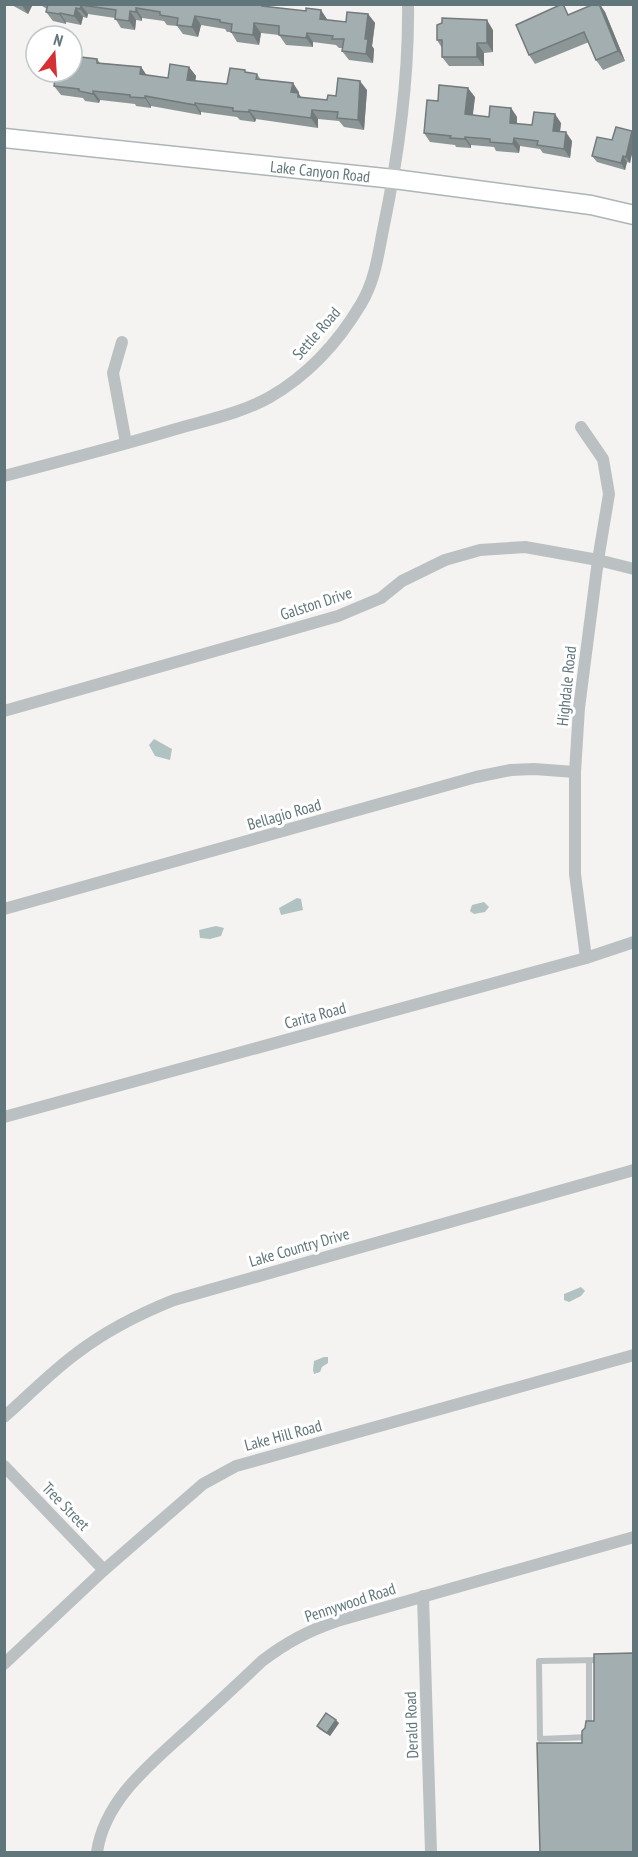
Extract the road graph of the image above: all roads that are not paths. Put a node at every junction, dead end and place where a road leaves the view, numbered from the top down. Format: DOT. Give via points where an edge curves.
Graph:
graph roads {
  1 [pos="408,4"];
  2 [pos="4,138"];
  3 [pos="394,179"];
  4 [pos="633,215"];
  5 [pos="122,342"];
  6 [pos="581,427"];
  7 [pos="126,444"];
  8 [pos="4,476"];
  9 [pos="597,560"];
  10 [pos="633,569"];
  11 [pos="4,711"];
  12 [pos="575,772"];
  13 [pos="4,909"];
  14 [pos="633,942"];
  15 [pos="586,958"];
  16 [pos="4,1117"];
  17 [pos="633,1170"];
  18 [pos="633,1355"];
  19 [pos="4,1417"];
  20 [pos="4,1466"];
  21 [pos="633,1537"];
  22 [pos="104,1570"];
  23 [pos="423,1596"];
  24 [pos="589,1660"];
  25 [pos="611,1660"];
  26 [pos="4,1664"];
  27 [pos="97,1852"];
  28 [pos="431,1852"];
  1 -- 3 [label="street, Settle Road"];
  2 -- 3 [label="street, Lake Canyon Road"];
  3 -- 4 [label="street, Lake Canyon Road" via="591,205"];
  3 -- 7 [label="street, Settle Road" via="373,278 362,303 318,360 296,380 259,403"];
  5 -- 7 [label="street" via="113,373"];
  6 -- 9 [label="street, Highdale Road" via="603,459 609,494"];
  7 -- 8 [label="street, Settle Road"];
  9 -- 10 [label="street, Galston Drive"];
  9 -- 11 [label="street, Galston Drive" via="525,547 480,550 445,560 402,581 381,597 338,616"];
  9 -- 12 [label="street, Highdale Road"];
  12 -- 13 [label="street, Bellagio Road" via="511,770 477,777"];
  12 -- 15 [label="street, Highdale Road" via="575,874"];
  14 -- 15 [label="street, Carita Road"];
  15 -- 16 [label="street, Carita Road"];
  17 -- 19 [label="street, Lake Country Drive" via="174,1300 142,1313 92,1342"];
  18 -- 22 [label="street, Lake Hill Road" via="236,1466 203,1484"];
  20 -- 22 [label="street, Tree Street"];
  21 -- 23 [label="street, Pennywood Road"];
  22 -- 26 [label="street, Lake Hill Road"];
  23 -- 27 [label="street, Pennywood Road" via="337,1621 278,1648 129,1785 99,1838"];
  23 -- 28 [label="street, Derald Road"];
  24 -- 24 [label="lane" via="539,1661 540,1739 589,1738"];
  24 -- 25 [label="lane"];
}
